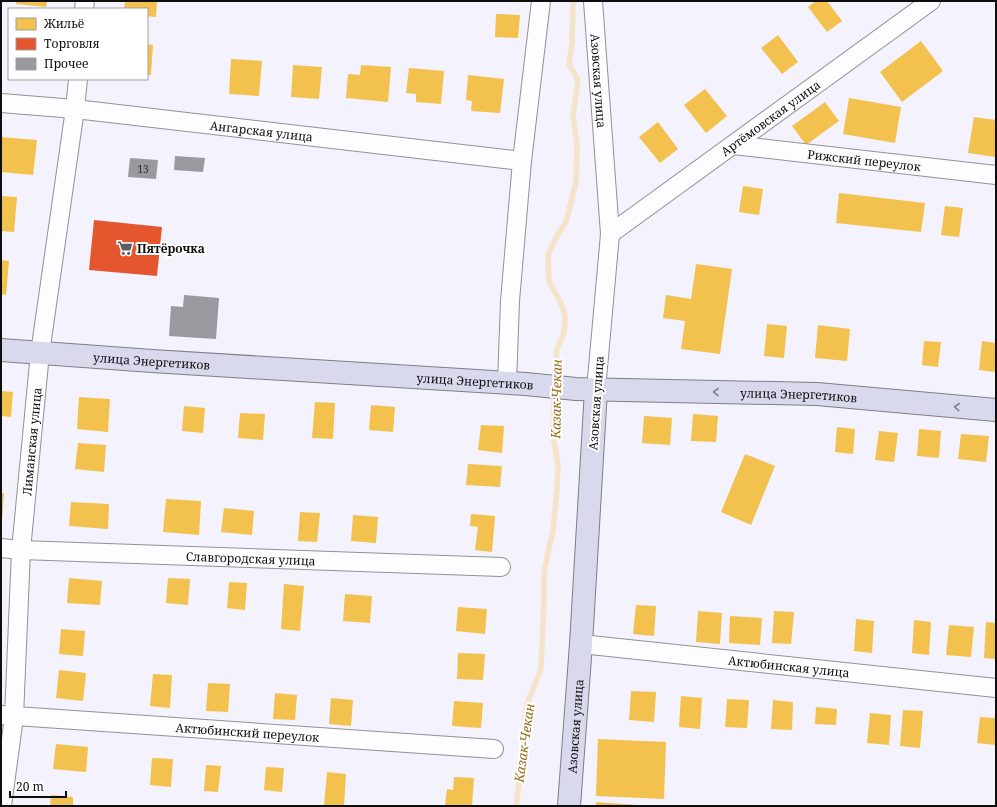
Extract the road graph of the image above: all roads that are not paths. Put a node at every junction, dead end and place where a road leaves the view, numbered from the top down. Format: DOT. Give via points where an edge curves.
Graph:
graph roads {
  1 [pos="541,1"];
  2 [pos="593,1"];
  3 [pos="931,1"];
  4 [pos="78,80"];
  5 [pos="1,103"];
  6 [pos="75,109"];
  7 [pos="733,145"];
  8 [pos="522,161"];
  9 [pos="996,175"];
  10 [pos="610,234"];
  11 [pos="1,350"];
  12 [pos="40,353"];
  13 [pos="517,384"];
  14 [pos="586,389"];
  15 [pos="996,410"];
  16 [pos="1,548"];
  17 [pos="20,550"];
  18 [pos="501,567"];
  19 [pos="581,644"];
  20 [pos="996,688"];
  21 [pos="8,716"];
  22 [pos="494,749"];
  23 [pos="2,806"];
  24 [pos="568,806"];
  1 -- 8 [label="street"];
  2 -- 10 [label="street, Азовская улица"];
  3 -- 7 [label="street, Артёмовская улица"];
  4 -- 6 [label="street, Лиманская улица"];
  5 -- 6 [label="street, Ангарская улица"];
  6 -- 8 [label="street, Ангарская улица"];
  6 -- 12 [label="street, Лиманская улица"];
  7 -- 9 [label="street, Рижский переулок"];
  7 -- 10 [label="street, Артёмовская улица"];
  8 -- 13 [label="street" via="510,301"];
  10 -- 14 [label="street, Азовская улица"];
  11 -- 12 [label="main road, улица Энергетиков"];
  12 -- 13 [label="main road, улица Энергетиков"];
  12 -- 17 [label="street, Лиманская улица"];
  13 -- 14 [label="main road, улица Энергетиков"];
  15 -- 14 [label="main road, улица Энергетиков, one-way" via="816,394"];
  14 -- 19 [label="main road, Азовская улица"];
  16 -- 17 [label="street, Славгородская улица"];
  17 -- 18 [label="street, Славгородская улица"];
  17 -- 21 [label="street, Лиманская улица"];
  19 -- 20 [label="street, Актюбинская улица"];
  19 -- 24 [label="main road, Азовская улица"];
  21 -- 22 [label="street, Актюбинский переулок"];
  21 -- 23 [label="street, Лиманская улица"];
}
